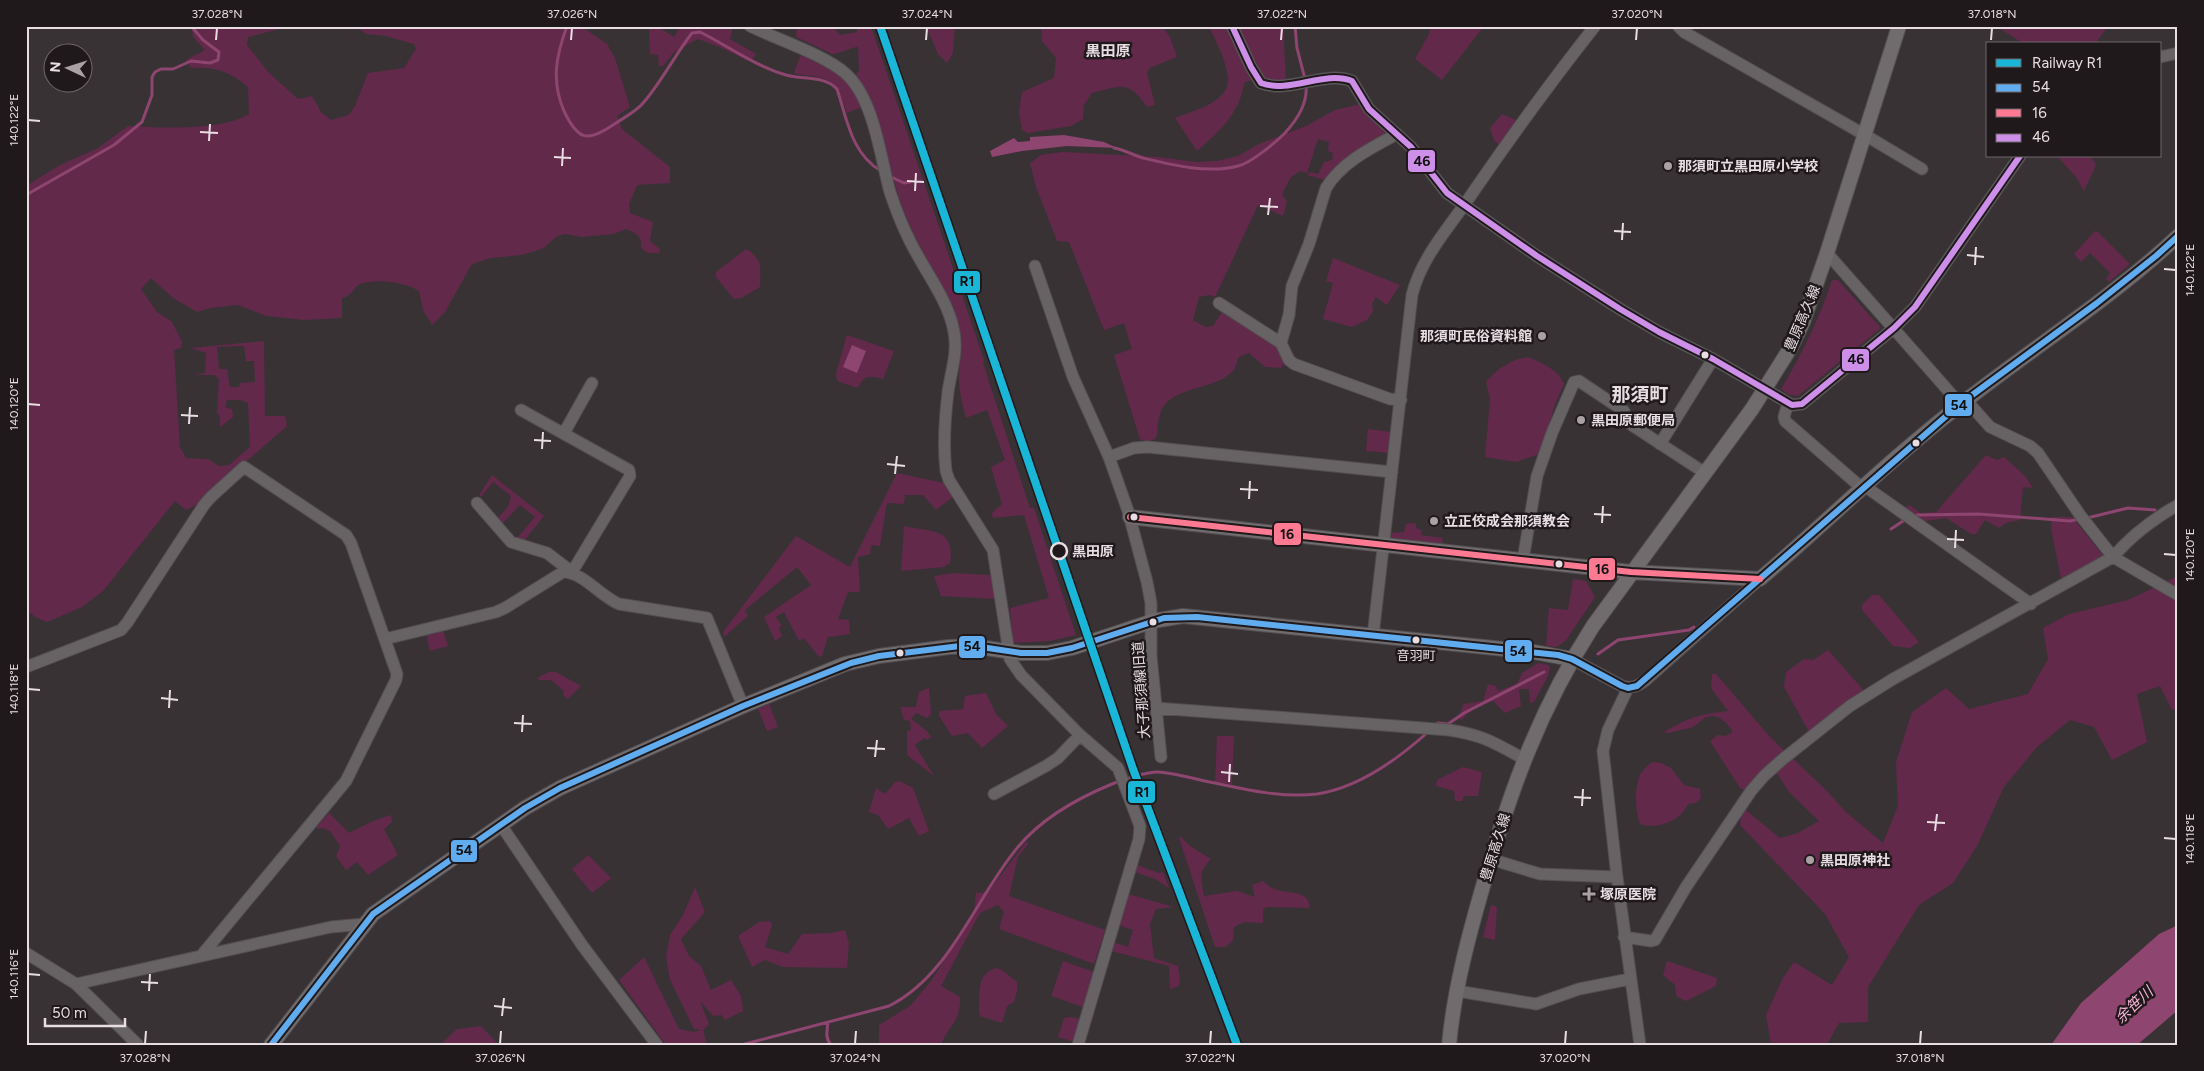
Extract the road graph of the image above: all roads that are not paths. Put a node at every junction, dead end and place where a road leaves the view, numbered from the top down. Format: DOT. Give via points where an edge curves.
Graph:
graph roads {
  1 [pos="750,26"];
  2 [pos="1232,26"];
  3 [pos="1595,26"];
  4 [pos="1678,26"];
  5 [pos="1898,26"];
  6 [pos="2178,53"];
  7 [pos="2162,57"];
  8 [pos="1396,134"];
  9 [pos="1865,135"];
  10 [pos="2019,158"];
  11 [pos="1922,170"];
  12 [pos="1464,205"];
  13 [pos="2178,236"];
  14 [pos="1827,253"];
  15 [pos="1035,266"];
  16 [pos="1219,303"];
  17 [pos="1894,328"];
  18 [pos="1281,343"];
  19 [pos="1713,359"];
  20 [pos="592,383"];
  21 [pos="1765,389"];
  22 [pos="1401,400"];
  23 [pos="1963,402"];
  24 [pos="1788,403"];
  25 [pos="521,410"];
  26 [pos="564,432"];
  27 [pos="1660,444"];
  28 [pos="1109,457"];
  29 [pos="1392,472"];
  30 [pos="1705,473"];
  31 [pos="1864,488"];
  32 [pos="477,503"];
  33 [pos="2178,505"];
  34 [pos="1130,517"];
  35 [pos="1384,545"];
  36 [pos="2113,558"];
  37 [pos="1523,560"];
  38 [pos="572,572"];
  39 [pos="1631,572"];
  40 [pos="1760,579"];
  41 [pos="2178,595"];
  42 [pos="2031,604"];
  43 [pos="1152,621"];
  44 [pos="1373,636"];
  45 [pos="386,640"];
  46 [pos="1008,652"];
  47 [pos="1572,659"];
  48 [pos="26,668"];
  49 [pos="1628,688"];
  50 [pos="744,706"];
  51 [pos="1156,708"];
  52 [pos="1080,735"];
  53 [pos="1160,757"];
  54 [pos="1524,759"];
  55 [pos="994,794"];
  56 [pos="501,825"];
  57 [pos="1490,859"];
  58 [pos="1617,877"];
  59 [pos="364,924"];
  60 [pos="1624,937"];
  61 [pos="26,953"];
  62 [pos="201,956"];
  63 [pos="1630,979"];
  64 [pos="76,984"];
  65 [pos="1457,991"];
  66 [pos="138,1045"];
  67 [pos="271,1045"];
  68 [pos="657,1045"];
  69 [pos="1078,1045"];
  70 [pos="1449,1045"];
  71 [pos="1640,1045"];
  1 -- 46 [label="street" via="844,72 867,107 891,194 954,332 956,348 948,392 946,471 994,550"];
  2 -- 8 [label="street" via="1261,83 1275,86 1339,78 1352,81 1369,108"];
  3 -- 12 [label="street" via="1520,123"];
  4 -- 9 [label="street"];
  5 -- 9 [label="main road, 豊原高久線"];
  6 -- 7 [label="street"];
  8 -- 12 [label="street" via="1440,186"];
  8 -- 18 [label="street" via="1352,160 1326,188 1292,286 1289,315"];
  9 -- 11 [label="street"];
  9 -- 14 [label="main road, 豊原高久線"];
  10 -- 17 [label="street" via="1915,307"];
  12 -- 19 [label="street" via="1620,309"];
  12 -- 22 [label="street" via="1415,282"];
  13 -- 23 [label="main road" via="2097,303"];
  14 -- 17 [label="street"];
  14 -- 21 [label="main road, 豊原高久線" via="1803,322"];
  15 -- 28 [label="street, 大子那須線旧道" via="1073,377"];
  16 -- 18 [label="street"];
  17 -- 23 [label="street"];
  17 -- 24 [label="street" via="1802,404"];
  18 -- 22 [label="street" via="1294,364 1390,399"];
  19 -- 21 [label="street"];
  19 -- 27 [label="street"];
  20 -- 26 [label="street"];
  21 -- 24 [label="street"];
  21 -- 30 [label="main road, 豊原高久線"];
  22 -- 29 [label="street"];
  23 -- 31 [label="main road"];
  23 -- 36 [label="street" via="1990,427 2038,453"];
  24 -- 31 [label="street" via="1785,421"];
  25 -- 26 [label="street"];
  26 -- 38 [label="street" via="629,470 630,476"];
  27 -- 30 [label="street"];
  27 -- 37 [label="street" via="1627,422 1624,411 1579,381 1574,382 1537,476"];
  28 -- 29 [label="street" via="1134,448 1148,447"];
  28 -- 34 [label="street, 大子那須線旧道"];
  29 -- 35 [label="street"];
  30 -- 39 [label="main road, 豊原高久線"];
  31 -- 40 [label="main road"];
  31 -- 42 [label="street"];
  32 -- 38 [label="street" via="511,542 547,553"];
  33 -- 36 [label="street" via="2126,542"];
  34 -- 35 [label="main road"];
  34 -- 43 [label="street, 大子那須線旧道" via="1152,603"];
  35 -- 37 [label="main road"];
  35 -- 44 [label="street"];
  36 -- 41 [label="street"];
  36 -- 42 [label="street"];
  37 -- 39 [label="main road"];
  38 -- 45 [label="street" via="563,572 496,612"];
  38 -- 50 [label="street" via="608,600 619,604 707,618"];
  39 -- 40 [label="main road"];
  39 -- 47 [label="main road, 豊原高久線"];
  40 -- 49 [label="street" via="1646,680"];
  42 -- 60 [label="street" via="1850,706 1790,753 1751,791 1686,887 1655,940"];
  43 -- 44 [label="main road" via="1197,617"];
  43 -- 46 [label="main road" via="1059,651 1034,654"];
  43 -- 51 [label="street, 大子那須線旧道" via="1151,656"];
  44 -- 47 [label="main road" via="1534,652"];
  45 -- 48 [label="street" via="346,535 244,467 204,505 121,630"];
  45 -- 62 [label="street" via="396,680 346,781"];
  46 -- 50 [label="main road" via="960,646 879,656 845,664"];
  46 -- 52 [label="street" via="1021,674"];
  47 -- 49 [label="street"];
  47 -- 54 [label="main road, 豊原高久線" via="1548,702"];
  49 -- 58 [label="street" via="1608,730 1603,751"];
  50 -- 56 [label="main road" via="560,788"];
  51 -- 53 [label="street, 大子那須線旧道"];
  51 -- 54 [label="street" via="1449,730 1480,736"];
  52 -- 55 [label="street" via="1058,758"];
  52 -- 69 [label="street" via="1118,771 1140,826 1139,840"];
  54 -- 57 [label="main road, 豊原高久線"];
  56 -- 59 [label="main road" via="391,901"];
  56 -- 68 [label="street" via="582,945"];
  57 -- 58 [label="street" via="1540,874"];
  57 -- 65 [label="main road, 豊原高久線"];
  58 -- 60 [label="street"];
  59 -- 62 [label="street" via="331,927"];
  59 -- 67 [label="main road"];
  60 -- 63 [label="street"];
  61 -- 64 [label="street"];
  62 -- 64 [label="street"];
  63 -- 65 [label="street" via="1579,989 1532,1004"];
  63 -- 71 [label="street"];
  64 -- 66 [label="street"];
  65 -- 70 [label="main road, 豊原高久線"];
}
